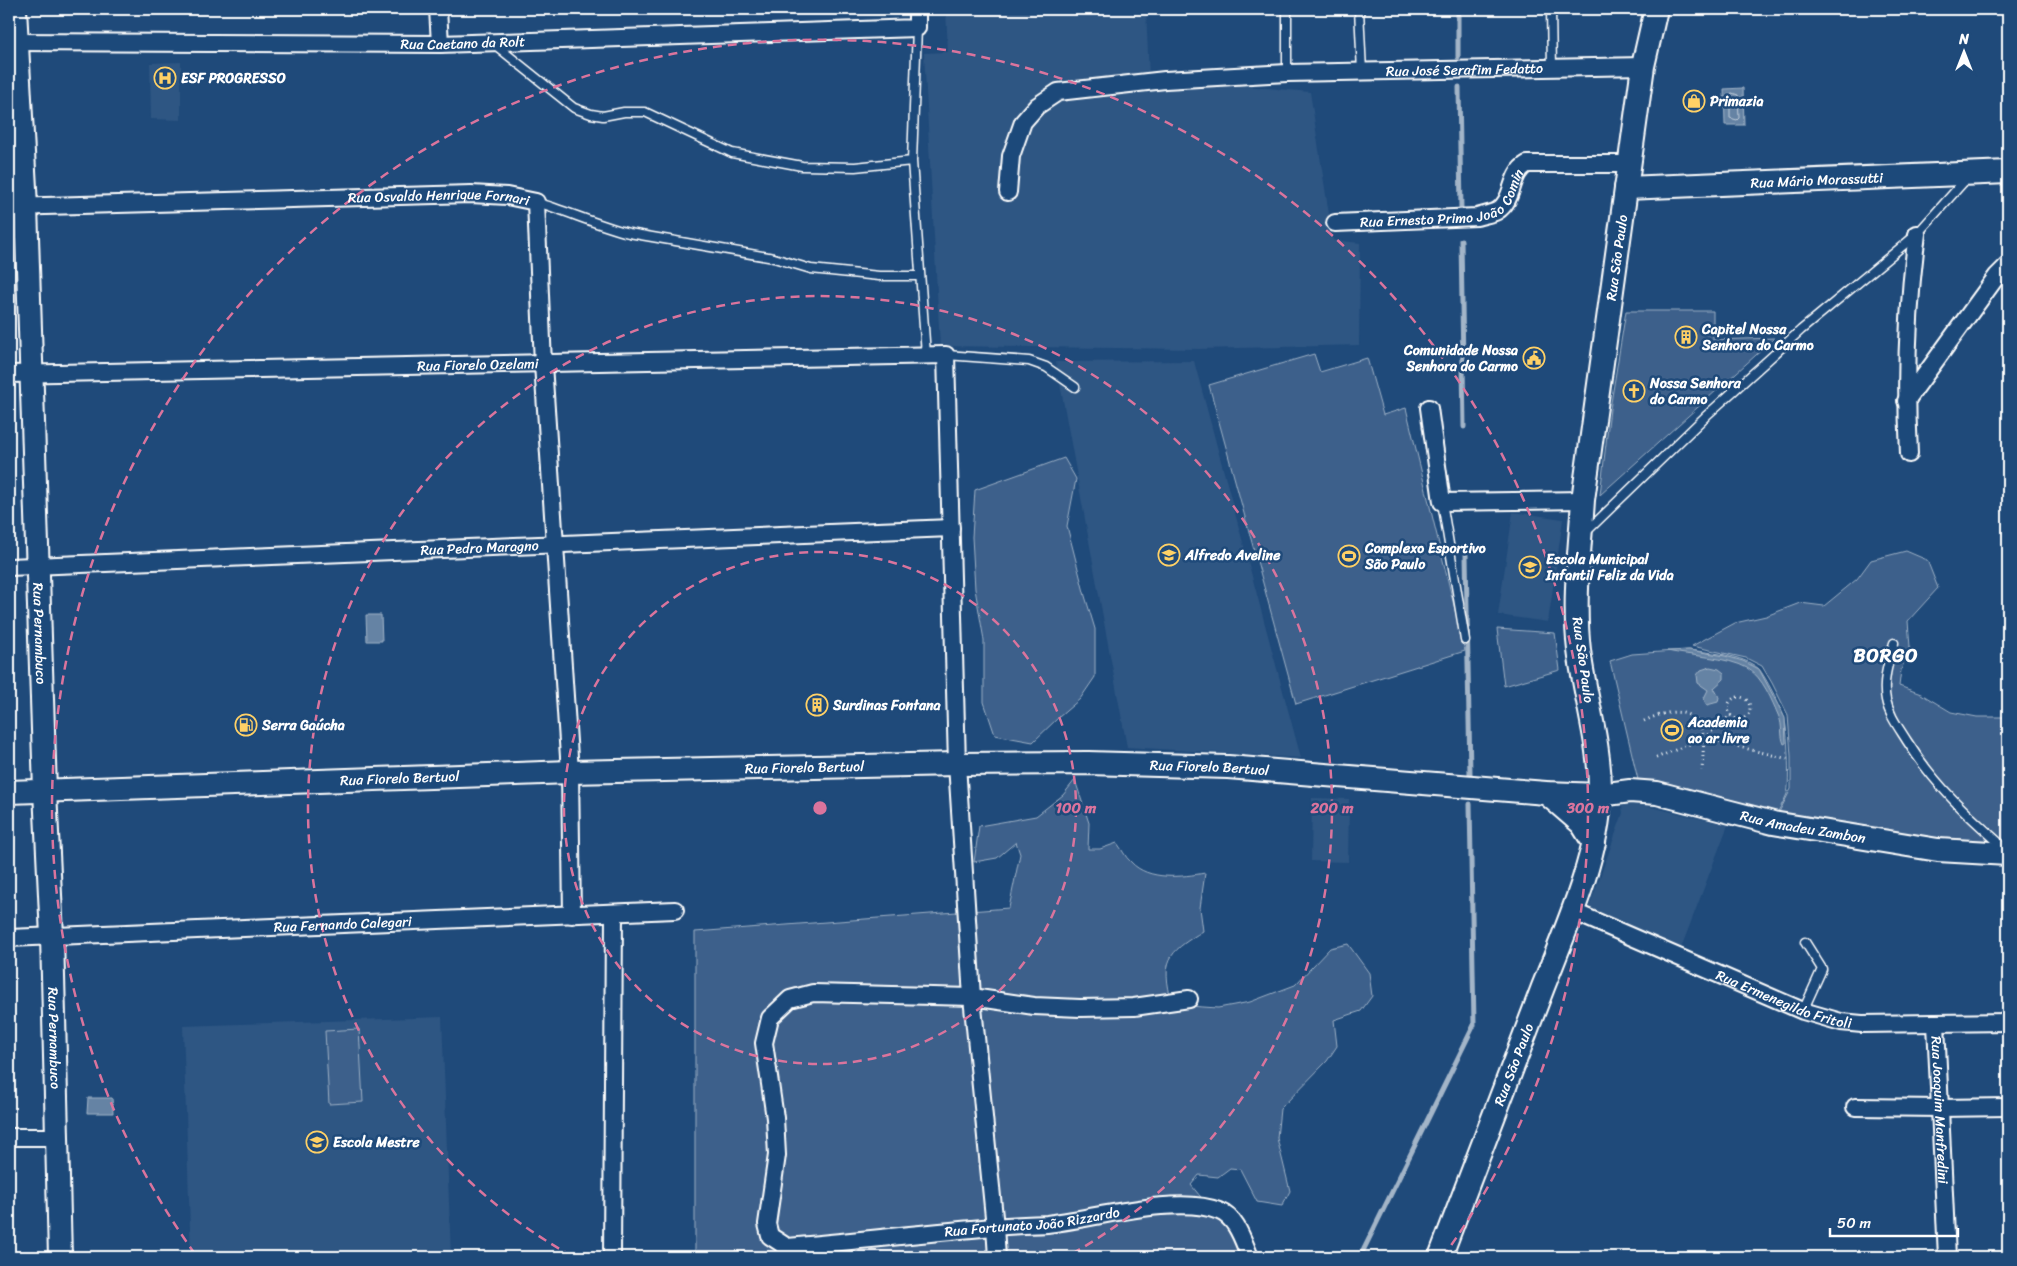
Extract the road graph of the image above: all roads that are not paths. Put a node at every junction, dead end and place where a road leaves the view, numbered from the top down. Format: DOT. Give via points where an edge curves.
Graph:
graph roads {
  1 [pos="15,9"];
  2 [pos="438,9"];
  3 [pos="917,9"];
  4 [pos="1287,9"];
  5 [pos="1359,9"];
  6 [pos="1551,9"];
  7 [pos="1656,9"];
  8 [pos="917,28"];
  9 [pos="13,42"];
  10 [pos="492,43"];
  11 [pos="440,44"];
  12 [pos="1643,66"];
  13 [pos="1552,68"];
  14 [pos="1362,72"];
  15 [pos="1287,73"];
  16 [pos="912,161"];
  17 [pos="1630,164"];
  18 [pos="2008,172"];
  19 [pos="1971,173"];
  20 [pos="1626,188"];
  21 [pos="1008,192"];
  22 [pos="536,202"];
  23 [pos="18,206"];
  24 [pos="1335,223"];
  25 [pos="1917,234"];
  26 [pos="2008,266"];
  27 [pos="919,276"];
  28 [pos="926,355"];
  29 [pos="946,355"];
  30 [pos="543,364"];
  31 [pos="9,374"];
  32 [pos="32,374"];
  33 [pos="1075,387"];
  34 [pos="1906,401"];
  35 [pos="1429,408"];
  36 [pos="1909,454"];
  37 [pos="1583,500"];
  38 [pos="1442,502"];
  39 [pos="951,528"];
  40 [pos="1580,537"];
  41 [pos="555,544"];
  42 [pos="39,566"];
  43 [pos="9,567"];
  44 [pos="1465,640"];
  45 [pos="1894,643"];
  46 [pos="957,764"];
  47 [pos="570,772"];
  48 [pos="45,791"];
  49 [pos="9,792"];
  50 [pos="1546,793"];
  51 [pos="1600,795"];
  52 [pos="1594,843"];
  53 [pos="2008,852"];
  54 [pos="675,910"];
  55 [pos="1572,912"];
  56 [pos="614,913"];
  57 [pos="572,915"];
  58 [pos="52,936"];
  59 [pos="9,938"];
  60 [pos="1805,942"];
  61 [pos="972,997"];
  62 [pos="1189,1000"];
  63 [pos="1803,1011"];
  64 [pos="2008,1022"];
  65 [pos="1936,1024"];
  66 [pos="1855,1107"];
  67 [pos="2008,1107"];
  68 [pos="1941,1108"];
  69 [pos="9,1137"];
  70 [pos="58,1137"];
  71 [pos="995,1227"];
  72 [pos="60,1257"];
  73 [pos="612,1257"];
  74 [pos="996,1257"];
  75 [pos="1250,1257"];
  76 [pos="1440,1257"];
  77 [pos="1947,1257"];
  1 -- 9 [label="main road, Rua Pernambuco"];
  2 -- 11 [label="street"];
  3 -- 8 [label="street"];
  4 -- 15 [label="lane"];
  5 -- 14 [label="lane"];
  6 -- 13 [label="lane"];
  7 -- 12 [label="main road, Rua São Paulo"];
  8 -- 10 [label="street, Rua Caetano da Rolt"];
  8 -- 16 [label="lane"];
  9 -- 11 [label="street, Rua Caetano da Rolt"];
  9 -- 23 [label="main road, Rua Pernambuco"];
  10 -- 11 [label="street, Rua Caetano da Rolt"];
  10 -- 16 [label="lane" via="574,108 591,114 645,112 732,153 802,166 855,168"];
  12 -- 13 [label="street, Rua José Serafim Fedatto"];
  12 -- 17 [label="main road, Rua São Paulo"];
  13 -- 14 [label="street, Rua José Serafim Fedatto"];
  14 -- 15 [label="street, Rua José Serafim Fedatto"];
  15 -- 21 [label="street, Rua José Serafim Fedatto" via="1165,80 1058,92 1037,106 1022,122 1011,156"];
  16 -- 27 [label="lane"];
  17 -- 20 [label="main road, Rua São Paulo"];
  17 -- 24 [label="street, Rua Ernesto Primo João Comin" via="1527,164 1520,168 1508,201 1496,211 1477,217"];
  18 -- 19 [label="main road, Rua Mário Morassutti"];
  19 -- 20 [label="main road, Rua Mário Morassutti"];
  19 -- 25 [label="lane"];
  20 -- 37 [label="main road, Rua São Paulo"];
  22 -- 23 [label="street, Rua Osvaldo Henrique Fornari" via="471,194"];
  22 -- 27 [label="lane, Rua Osvaldo Henrique Fornari" via="629,233 774,258 811,268 879,276"];
  22 -- 30 [label="street"];
  23 -- 32 [label="main road, Rua Pernambuco"];
  25 -- 34 [label="street" via="1910,286"];
  25 -- 40 [label="lane" via="1743,382"];
  26 -- 34 [label="street"];
  27 -- 28 [label="lane"];
  28 -- 29 [label="street, Rua Fiorelo Ozelami"];
  28 -- 30 [label="street, Rua Fiorelo Ozelami"];
  29 -- 33 [label="lane" via="1029,361 1046,367"];
  29 -- 39 [label="street"];
  30 -- 32 [label="street, Rua Fiorelo Ozelami"];
  30 -- 41 [label="street"];
  31 -- 32 [label="street, Rua Fiorelo Ozelami"];
  32 -- 42 [label="main road, Rua Pernambuco"];
  34 -- 36 [label="street"];
  35 -- 38 [label="street"];
  37 -- 38 [label="street"];
  37 -- 40 [label="main road, Rua São Paulo"];
  38 -- 44 [label="lane"];
  39 -- 41 [label="street, Rua Pedro Maragno"];
  39 -- 46 [label="street"];
  40 -- 51 [label="main road, Rua São Paulo" via="1576,609 1579,650 1597,755"];
  41 -- 42 [label="street, Rua Pedro Maragno"];
  41 -- 47 [label="street"];
  42 -- 43 [label="street, Rua Pedro Maragno"];
  42 -- 48 [label="main road, Rua Pernambuco"];
  45 -- 53 [label="lane" via="1886,673 1886,698 1893,719 1942,790"];
  46 -- 47 [label="main road, Rua Fiorelo Bertuol"];
  46 -- 50 [label="main road, Rua Fiorelo Bertuol" via="1228,767"];
  46 -- 61 [label="street"];
  47 -- 48 [label="main road, Rua Fiorelo Bertuol"];
  47 -- 57 [label="street"];
  48 -- 49 [label="main road, Rua Fiorelo Bertuol"];
  48 -- 58 [label="main road, Rua Pernambuco"];
  50 -- 51 [label="main road, Rua Fiorelo Bertuol"];
  50 -- 52 [label="main road" via="1582,824"];
  51 -- 52 [label="main road, Rua São Paulo"];
  51 -- 53 [label="main road, Rua Amadeu Zambon" via="1630,791 1658,793 1773,823 1938,850"];
  52 -- 55 [label="main road, Rua São Paulo"];
  54 -- 56 [label="street, Rua Fernando Calegari"];
  55 -- 63 [label="street, Rua Ermenegildo Fritoli"];
  55 -- 76 [label="main road, Rua São Paulo"];
  56 -- 57 [label="street, Rua Fernando Calegari"];
  56 -- 73 [label="street"];
  57 -- 58 [label="street, Rua Fernando Calegari"];
  58 -- 59 [label="street, Rua Fernando Calegari"];
  58 -- 70 [label="main road, Rua Pernambuco"];
  60 -- 63 [label="lane" via="1822,969"];
  61 -- 62 [label="street" via="1034,1006 1080,1008"];
  61 -- 71 [label="street"];
  61 -- 71 [label="street, Rua Fortunato João Rizzardo" via="813,993 790,1000 770,1018 764,1044 778,1155 768,1224 770,1236 787,1248"];
  63 -- 65 [label="street, Rua Ermenegildo Fritoli" via="1841,1022"];
  64 -- 65 [label="street, Rua Ermenegildo Fritoli"];
  65 -- 68 [label="street, Rua Joaquim Manfredini"];
  66 -- 68 [label="street"];
  67 -- 68 [label="street"];
  68 -- 77 [label="street, Rua Joaquim Manfredini"];
  69 -- 70 [label="street"];
  70 -- 72 [label="main road, Rua Pernambuco"];
  71 -- 74 [label="street"];
  71 -- 75 [label="street, Rua Fortunato João Rizzardo" via="1047,1224 1163,1206 1195,1205 1220,1211 1230,1218"];
}
